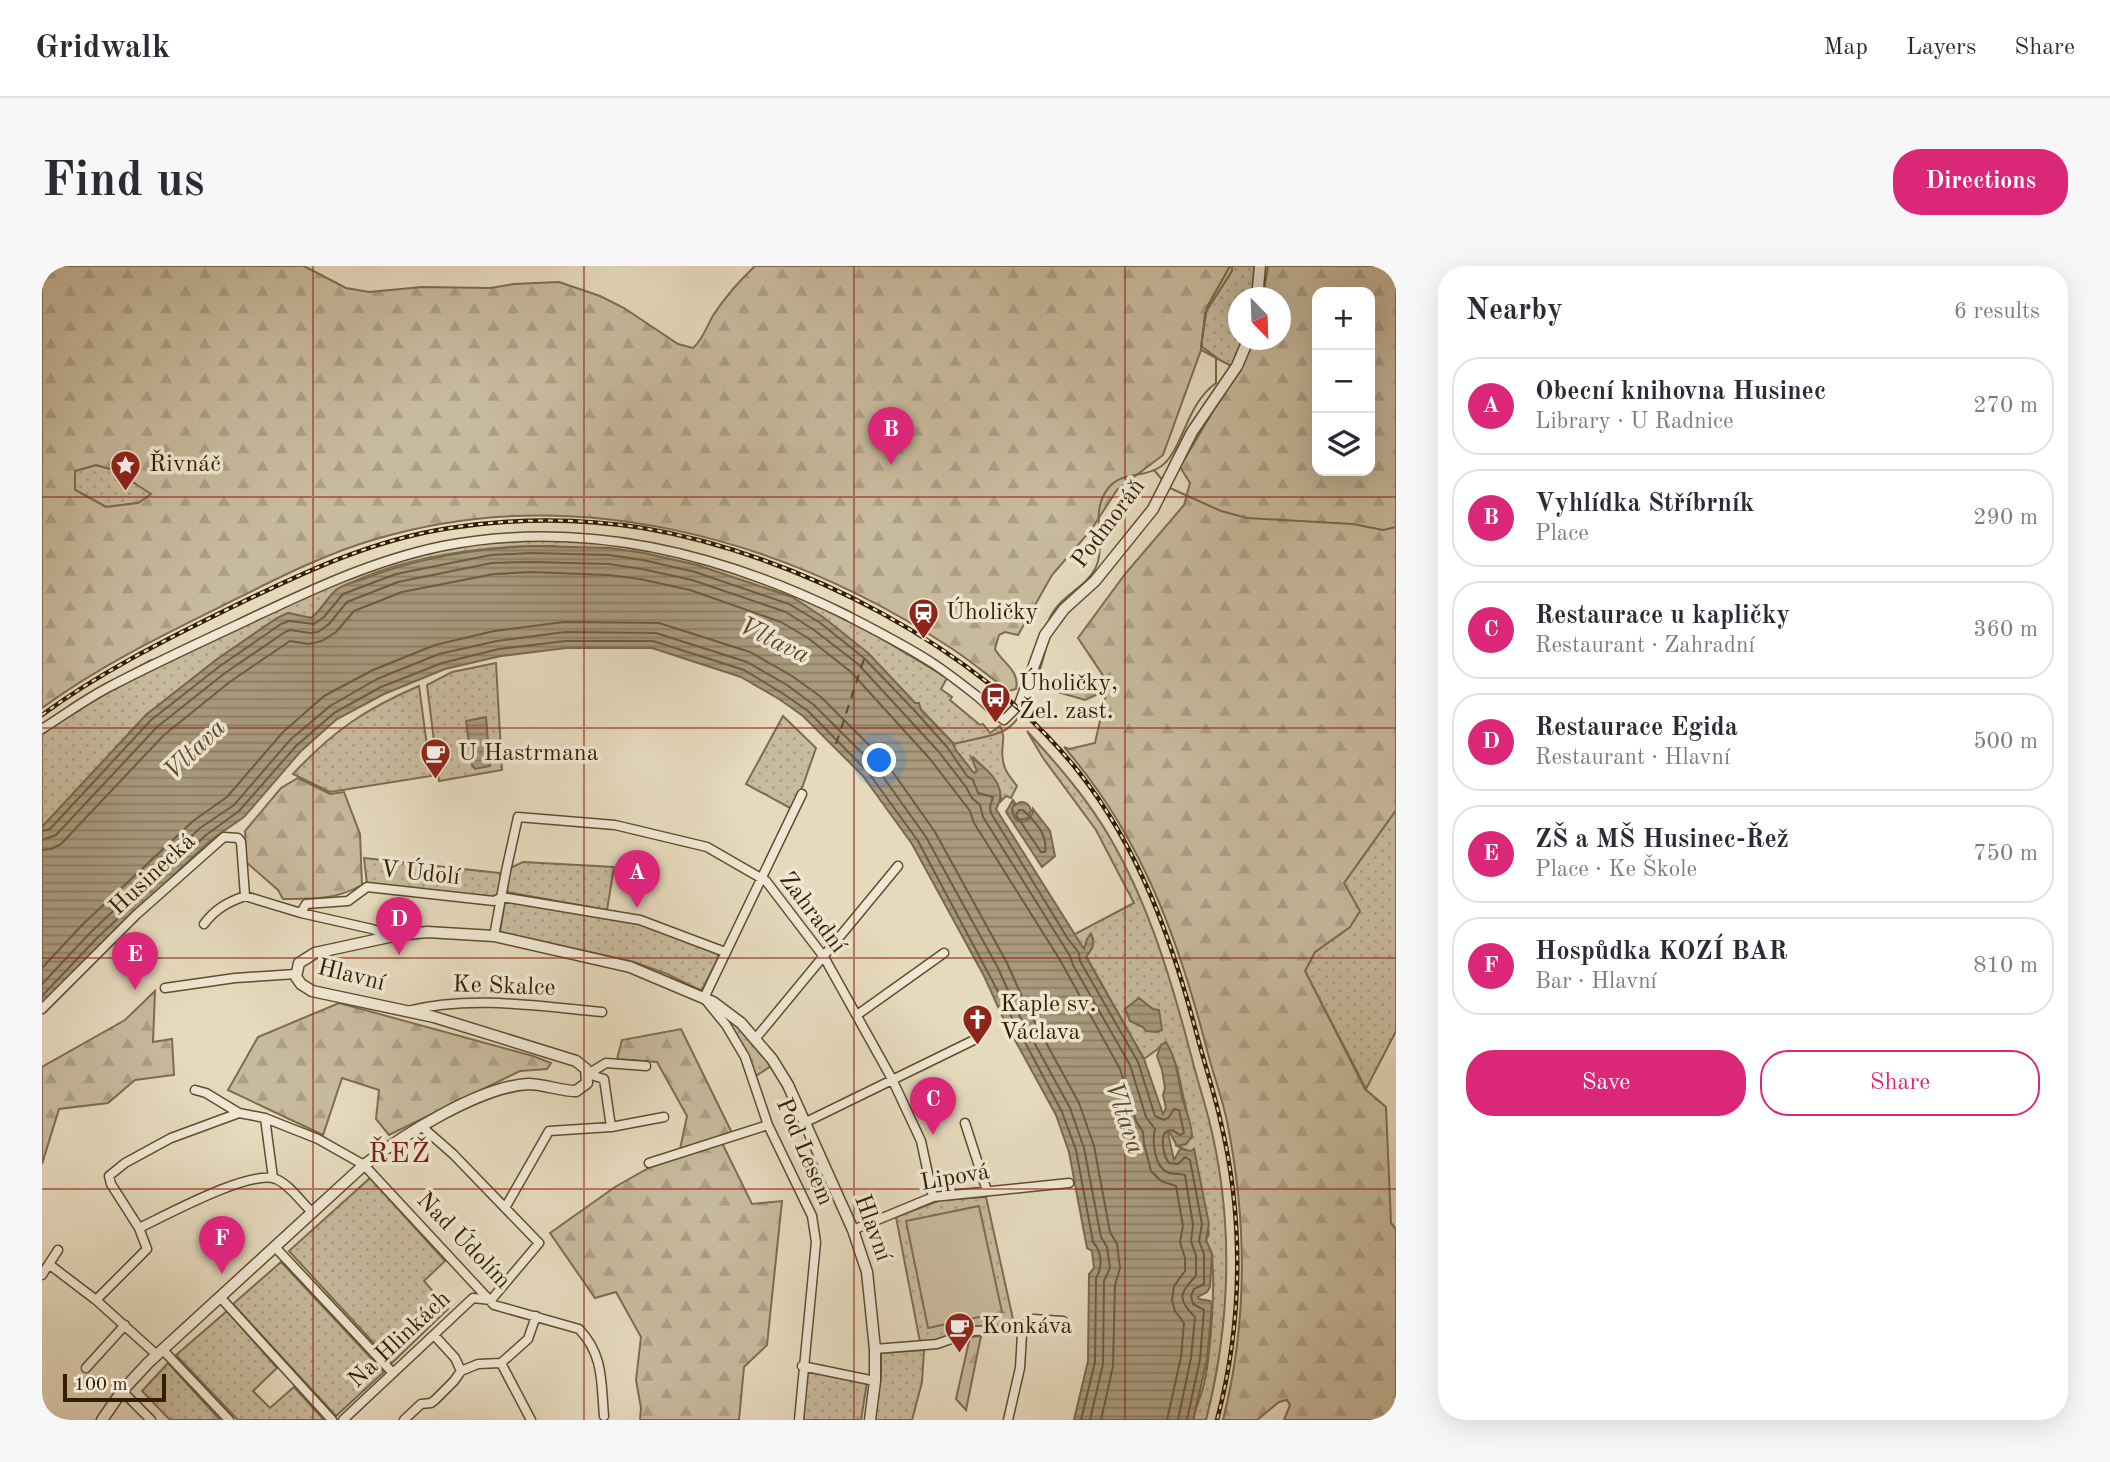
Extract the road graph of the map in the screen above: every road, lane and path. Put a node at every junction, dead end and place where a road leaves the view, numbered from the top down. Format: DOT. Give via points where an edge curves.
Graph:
graph roads {
  1 [pos="1260,266"];
  2 [pos="1258,287"];
  3 [pos="1244,350"];
  4 [pos="1022,699"];
  5 [pos="42,729"];
  6 [pos="802,794"];
  7 [pos="898,866"];
  8 [pos="761,878"];
  9 [pos="245,896"];
  10 [pos="502,897"];
  11 [pos="301,913"];
  12 [pos="204,924"];
  13 [pos="494,936"];
  14 [pos="384,938"];
  15 [pos="725,953"];
  16 [pos="944,953"];
  17 [pos="824,957"];
  18 [pos="296,974"];
  19 [pos="164,988"];
  20 [pos="704,998"];
  21 [pos="42,1009"];
  22 [pos="406,1011"];
  23 [pos="602,1012"];
  24 [pos="857,1015"];
  25 [pos="756,1038"];
  26 [pos="974,1040"];
  27 [pos="646,1066"];
  28 [pos="588,1074"];
  29 [pos="892,1079"];
  30 [pos="195,1090"];
  31 [pos="239,1113"];
  32 [pos="664,1117"];
  33 [pos="265,1118"];
  34 [pos="806,1122"];
  35 [pos="965,1123"];
  36 [pos="768,1125"];
  37 [pos="421,1126"];
  38 [pos="611,1127"];
  39 [pos="649,1163"];
  40 [pos="364,1165"];
  41 [pos="273,1178"];
  42 [pos="1069,1183"];
  43 [pos="986,1191"];
  44 [pos="933,1197"];
  45 [pos="505,1208"];
  46 [pos="312,1212"];
  47 [pos="139,1228"];
  48 [pos="853,1230"];
  49 [pos="275,1247"];
  50 [pos="58,1250"];
  51 [pos="50,1265"];
  52 [pos="42,1275"];
  53 [pos="220,1297"];
  54 [pos="486,1299"];
  55 [pos="96,1300"];
  56 [pos="536,1316"];
  57 [pos="1063,1321"];
  58 [pos="125,1325"];
  59 [pos="1017,1329"];
  60 [pos="434,1335"];
  61 [pos="937,1344"];
  62 [pos="952,1347"];
  63 [pos="875,1349"];
  64 [pos="160,1352"];
  65 [pos="502,1363"];
  66 [pos="802,1366"];
  67 [pos="86,1368"];
  68 [pos="461,1371"];
  69 [pos="393,1373"];
  70 [pos="875,1381"];
  71 [pos="122,1391"];
  72 [pos="604,1416"];
  73 [pos="102,1420"];
  74 [pos="152,1420"];
  75 [pos="229,1420"];
  76 [pos="332,1420"];
  77 [pos="343,1420"];
  78 [pos="404,1420"];
  79 [pos="531,1420"];
  80 [pos="799,1420"];
  81 [pos="870,1420"];
  82 [pos="1008,1420"];
  1 -- 2 [label="street"];
  3 -- 4 [label="street, Podmoráň" via="1204,412 1153,509 1096,581 1064,609 1047,632"];
  4 -- 5 [label="street" via="1004,720 934,664 872,628 753,574 703,558 577,537 512,538 444,546 320,585 106,688"];
  6 -- 8 [label="street"];
  7 -- 17 [label="street"];
  8 -- 10 [label="street, Zahradní" via="707,847 615,825 518,817"];
  8 -- 15 [label="street"];
  8 -- 17 [label="street, Zahradní"];
  9 -- 11 [label="street"];
  9 -- 12 [label="street" via="231,900"];
  9 -- 21 [label="street, Husinecká" via="241,842 224,837 136,915"];
  10 -- 11 [label="street, V Údolí" via="494,901 367,887 348,901 306,904"];
  10 -- 13 [label="street, Zahradní"];
  10 -- 15 [label="street" via="639,920"];
  11 -- 14 [label="street" via="372,929"];
  13 -- 14 [label="street, Hlavní" via="427,932"];
  13 -- 20 [label="street, Hlavní" via="630,967"];
  14 -- 18 [label="street, Hlavní" via="312,954 299,963"];
  15 -- 20 [label="street"];
  16 -- 24 [label="street"];
  17 -- 24 [label="street, Zahradní"];
  17 -- 25 [label="street"];
  18 -- 19 [label="street"];
  18 -- 22 [label="street, Hlavní" via="301,984 312,990"];
  20 -- 25 [label="street, Hlavní"];
  20 -- 36 [label="street, Pod Lesem" via="745,1057"];
  22 -- 23 [label="street, Ke Skalce" via="435,1004 485,1002"];
  22 -- 28 [label="street, Hlavní" via="576,1061"];
  24 -- 29 [label="street, Zahradní"];
  25 -- 34 [label="street, Hlavní"];
  26 -- 29 [label="street"];
  27 -- 28 [label="street" via="606,1063"];
  28 -- 37 [label="street" via="587,1083 576,1091 530,1084 500,1088"];
  28 -- 38 [label="street" via="604,1079"];
  29 -- 34 [label="street"];
  29 -- 44 [label="street, Zahradní" via="921,1141"];
  30 -- 31 [label="street"];
  31 -- 33 [label="street, Nad Údolím"];
  31 -- 47 [label="street" via="171,1138 109,1176"];
  32 -- 38 [label="street"];
  33 -- 40 [label="street, Nad Údolím" via="318,1139"];
  33 -- 41 [label="street"];
  34 -- 48 [label="street, Hlavní"];
  35 -- 43 [label="street"];
  36 -- 39 [label="street"];
  36 -- 66 [label="street, Pod Lesem" via="812,1216 816,1242"];
  37 -- 40 [label="street"];
  37 -- 45 [label="street"];
  38 -- 45 [label="street" via="549,1131"];
  40 -- 46 [label="street"];
  40 -- 54 [label="street, Nad Údolím"];
  41 -- 46 [label="street"];
  41 -- 47 [label="street" via="226,1188"];
  42 -- 43 [label="street, Lipová"];
  43 -- 44 [label="street, Lipová"];
  44 -- 48 [label="street, Lipová"];
  45 -- 54 [label="street" via="539,1243 491,1300"];
  46 -- 49 [label="street"];
  47 -- 55 [label="street" via="146,1253"];
  48 -- 63 [label="street, Hlavní" via="867,1272"];
  49 -- 53 [label="street"];
  49 -- 69 [label="street"];
  50 -- 51 [label="street"];
  51 -- 52 [label="street"];
  51 -- 55 [label="street"];
  53 -- 64 [label="street"];
  53 -- 76 [label="street"];
  54 -- 56 [label="street, Nad Údolím"];
  54 -- 60 [label="street, Na Hlinkách" via="473,1297"];
  55 -- 58 [label="street"];
  56 -- 65 [label="street" via="528,1339"];
  56 -- 72 [label="street, Nad Údolím" via="579,1329 587,1337 598,1356"];
  57 -- 59 [label="street" via="1033,1319"];
  58 -- 64 [label="street"];
  58 -- 67 [label="street"];
  59 -- 61 [label="street" via="974,1331"];
  59 -- 82 [label="street" via="1022,1334 1020,1368"];
  60 -- 68 [label="street"];
  60 -- 69 [label="street, Na Hlinkách"];
  61 -- 62 [label="street"];
  61 -- 63 [label="street"];
  63 -- 70 [label="street, Hlavní"];
  64 -- 71 [label="street"];
  64 -- 75 [label="street"];
  65 -- 68 [label="street" via="478,1364"];
  65 -- 79 [label="street"];
  66 -- 70 [label="street"];
  66 -- 80 [label="street, Pod Lesem"];
  68 -- 78 [label="street" via="431,1404 421,1404"];
  69 -- 77 [label="street, Na Hlinkách"];
  70 -- 81 [label="street, Hlavní"];
  71 -- 73 [label="street"];
  71 -- 74 [label="street"];
}
